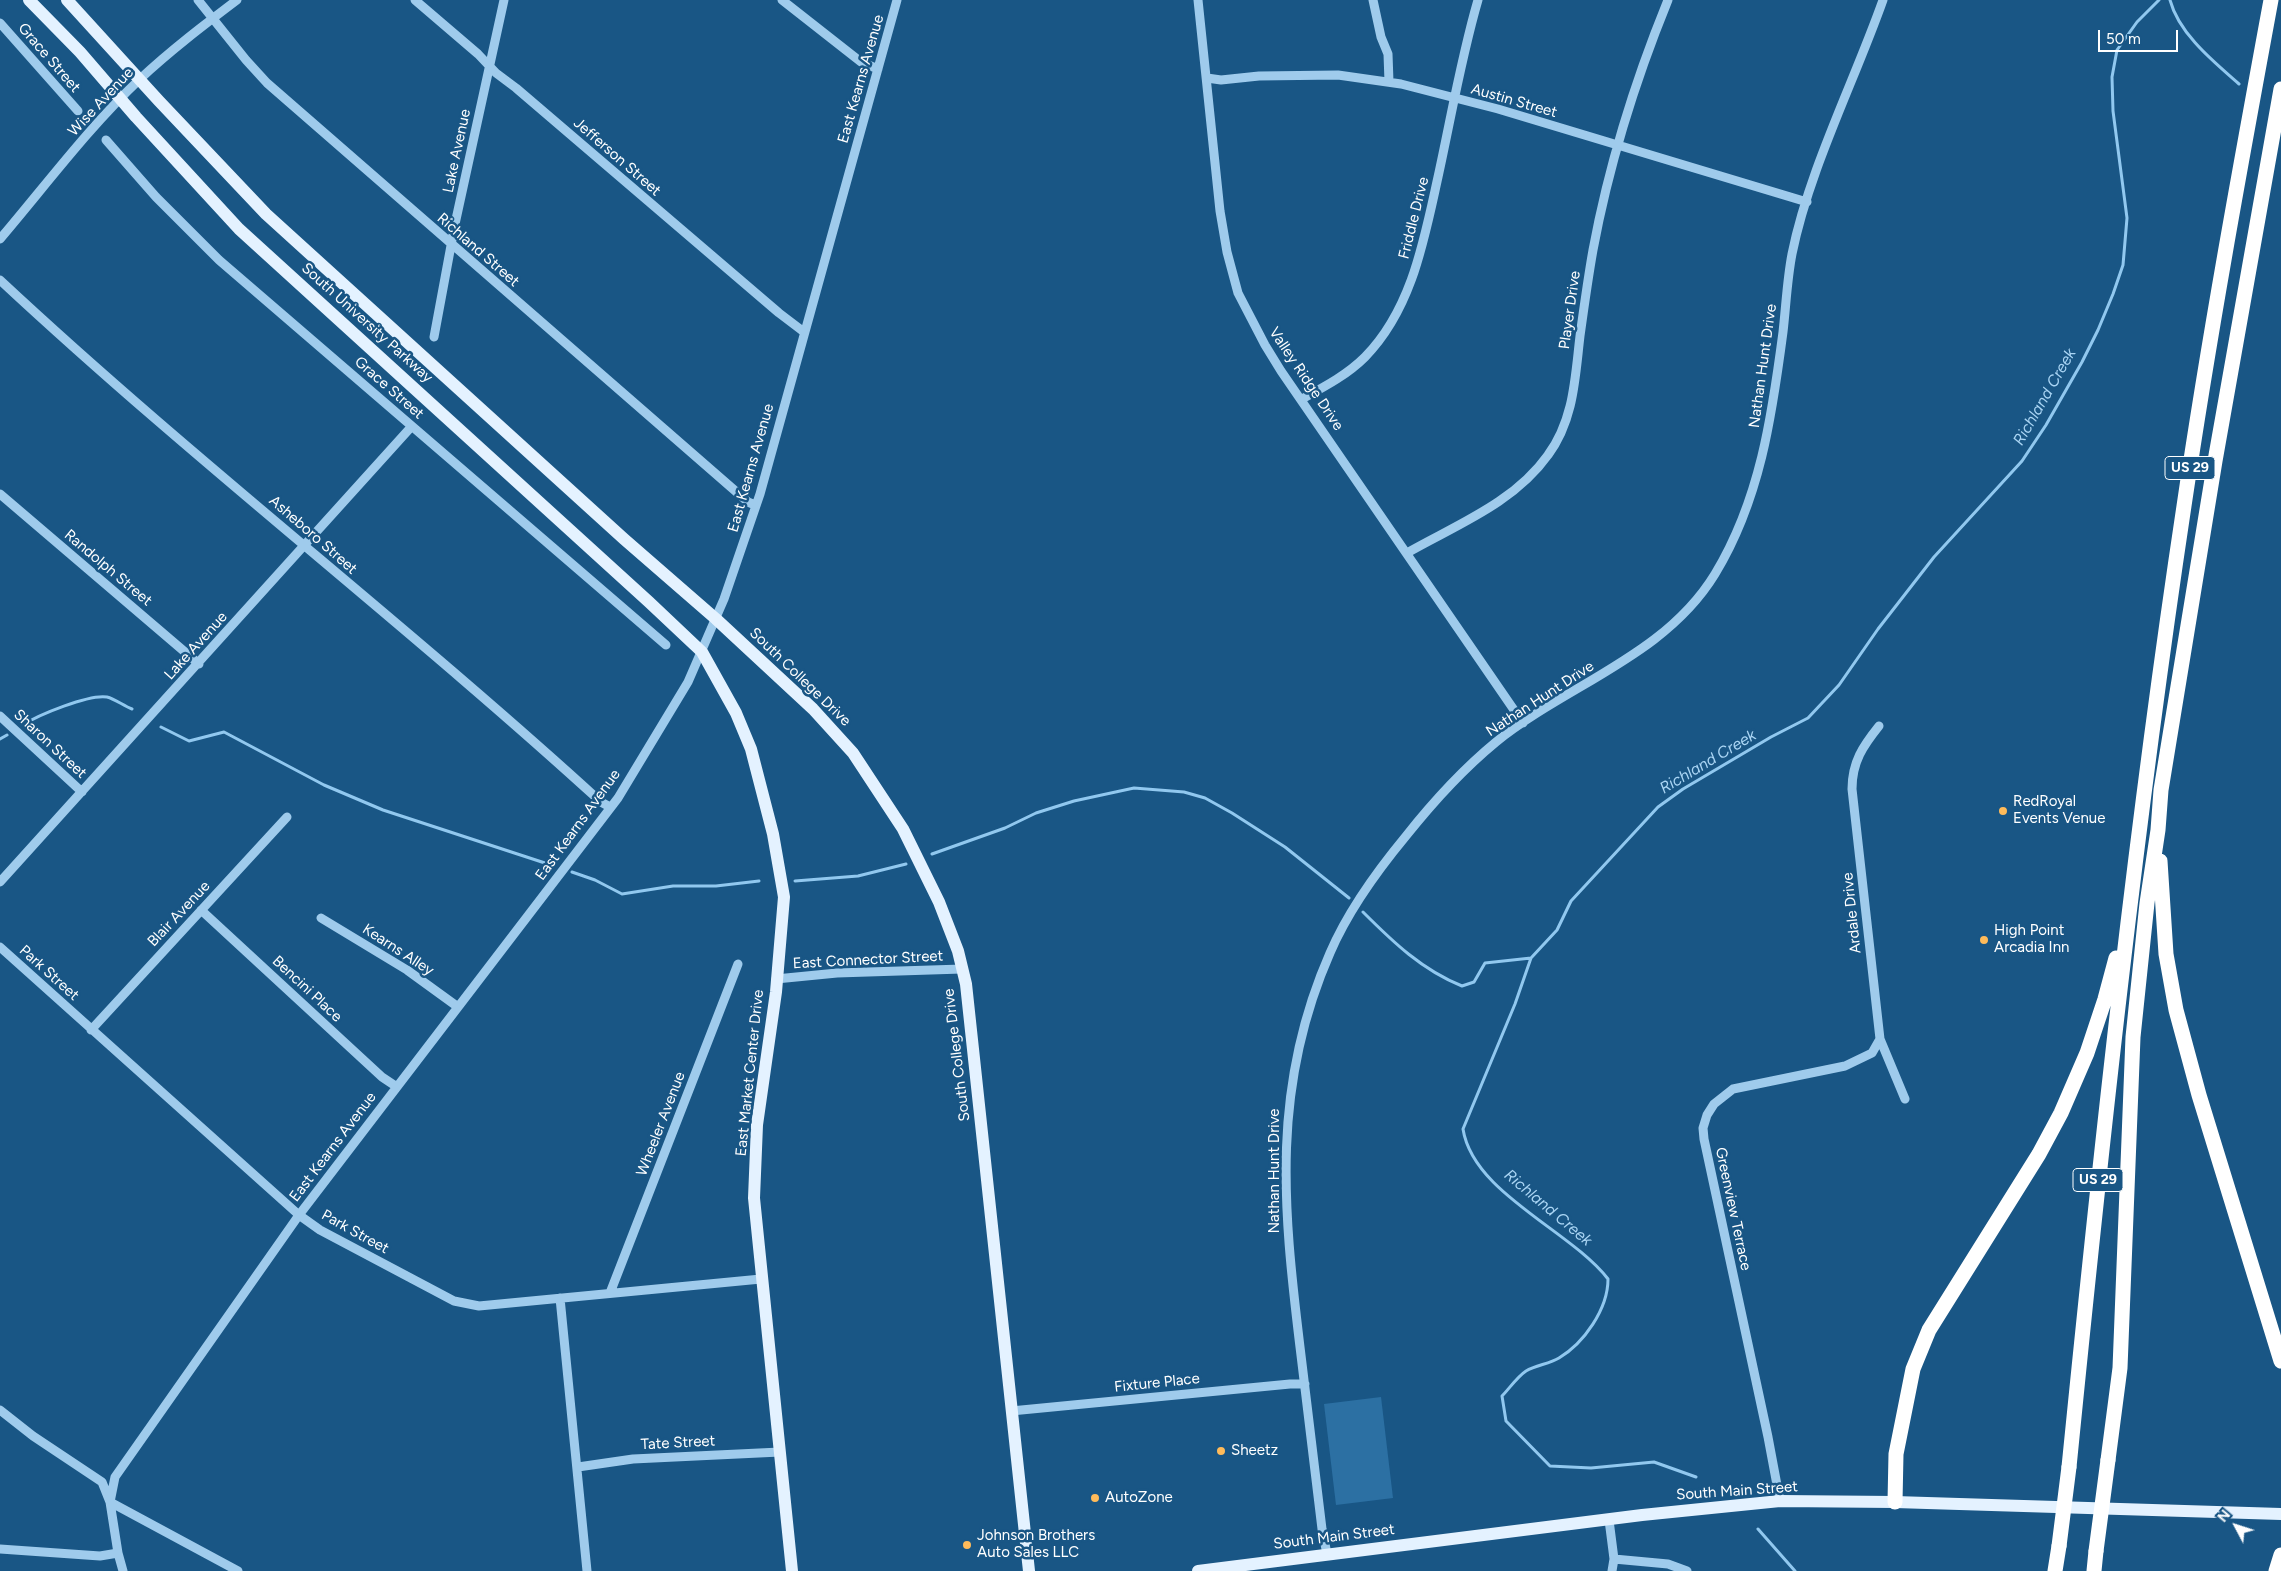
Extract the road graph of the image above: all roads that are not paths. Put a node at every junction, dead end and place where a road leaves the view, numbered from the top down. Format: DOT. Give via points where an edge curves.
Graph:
graph roads {
  1 [pos="29,0"];
  2 [pos="67,0"];
  3 [pos="198,0"];
  4 [pos="237,0"];
  5 [pos="415,0"];
  6 [pos="504,0"];
  7 [pos="782,0"];
  8 [pos="897,0"];
  9 [pos="1198,0"];
  10 [pos="1373,0"];
  11 [pos="1478,0"];
  12 [pos="1668,0"];
  13 [pos="1883,0"];
  14 [pos="2271,0"];
  15 [pos="212,19"];
  16 [pos="0,23"];
  17 [pos="490,66"];
  18 [pos="878,69"];
  19 [pos="1206,78"];
  20 [pos="140,79"];
  21 [pos="1389,82"];
  22 [pos="2281,89"];
  23 [pos="121,99"];
  24 [pos="1455,99"];
  25 [pos="78,111"];
  26 [pos="106,140"];
  27 [pos="1618,146"];
  28 [pos="1807,202"];
  29 [pos="0,239"];
  30 [pos="452,245"];
  31 [pos="0,280"];
  32 [pos="804,332"];
  33 [pos="434,337"];
  34 [pos="1302,400"];
  35 [pos="412,426"];
  36 [pos="0,494"];
  37 [pos="755,505"];
  38 [pos="304,546"];
  39 [pos="1406,553"];
  40 [pos="716,619"];
  41 [pos="666,645"];
  42 [pos="702,652"];
  43 [pos="199,664"];
  44 [pos="0,716"];
  45 [pos="1523,723"];
  46 [pos="1879,726"];
  47 [pos="82,792"];
  48 [pos="610,807"];
  49 [pos="287,817"];
  50 [pos="2158,830"];
  51 [pos="0,882"];
  52 [pos="2132,894"];
  53 [pos="201,910"];
  54 [pos="321,918"];
  55 [pos="0,947"];
  56 [pos="738,964"];
  57 [pos="962,969"];
  58 [pos="776,979"];
  59 [pos="458,1007"];
  60 [pos="91,1030"];
  61 [pos="1880,1039"];
  62 [pos="397,1087"];
  63 [pos="1905,1099"];
  64 [pos="299,1215"];
  65 [pos="761,1279"];
  66 [pos="610,1293"];
  67 [pos="560,1298"];
  68 [pos="2281,1361"];
  69 [pos="1305,1384"];
  70 [pos="0,1410"];
  71 [pos="1011,1411"];
  72 [pos="780,1452"];
  73 [pos="578,1467"];
  74 [pos="1780,1501"];
  75 [pos="110,1502"];
  76 [pos="1895,1502"];
  77 [pos="2281,1514"];
  78 [pos="1609,1520"];
  79 [pos="0,1550"];
  80 [pos="118,1553"];
  81 [pos="1327,1554"];
  82 [pos="2281,1555"];
  83 [pos="1614,1559"];
  84 [pos="123,1571"];
  85 [pos="238,1571"];
  86 [pos="587,1571"];
  87 [pos="792,1571"];
  88 [pos="1029,1571"];
  89 [pos="1198,1571"];
  90 [pos="1612,1571"];
  91 [pos="1687,1571"];
  92 [pos="2056,1571"];
  93 [pos="2094,1571"];
  94 [pos="2276,1571"];
  1 -- 23 [label="main road, South University Parkway"];
  2 -- 20 [label="main road, South University Parkway"];
  3 -- 15 [label="street, Richland Street"];
  4 -- 15 [label="street, Wise Avenue"];
  5 -- 17 [label="street, Jefferson Street"];
  6 -- 17 [label="street, Lake Avenue"];
  7 -- 18 [label="street" via="861,62"];
  8 -- 18 [label="street, East Kearns Avenue"];
  9 -- 19 [label="street, Valley Ridge Drive"];
  10 -- 21 [label="street" via="1388,54"];
  11 -- 24 [label="street, Friddle Drive"];
  12 -- 27 [label="street, Player Drive" via="1641,68"];
  13 -- 28 [label="street, Nathan Hunt Drive"];
  14 -- 52 [label="highway, US 29" via="2184,506"];
  15 -- 20 [label="street, Wise Avenue"];
  15 -- 30 [label="street, Richland Street" via="267,84"];
  16 -- 25 [label="street, Grace Street"];
  17 -- 30 [label="street, Lake Avenue"];
  17 -- 32 [label="street, Jefferson Street"];
  18 -- 32 [label="street, East Kearns Avenue"];
  19 -- 21 [label="street, Austin Street" via="1338,75"];
  19 -- 34 [label="street, Valley Ridge Drive" via="1220,211 1238,293 1265,346"];
  20 -- 23 [label="street, Wise Avenue"];
  20 -- 40 [label="main road, South University Parkway" via="266,214"];
  21 -- 24 [label="street, Austin Street"];
  22 -- 50 [label="highway, US 29" via="2184,644 2161,790"];
  23 -- 29 [label="street, Wise Avenue"];
  23 -- 42 [label="main road, South University Parkway" via="239,230"];
  24 -- 27 [label="street, Austin Street"];
  24 -- 34 [label="street, Friddle Drive" via="1423,245 1395,316 1365,357 1345,374"];
  26 -- 35 [label="street, Grace Street" via="156,197 219,260"];
  27 -- 28 [label="street, Austin Street"];
  27 -- 39 [label="street, Player Drive" via="1593,249 1574,389 1561,434 1544,461 1509,496"];
  28 -- 45 [label="street, Nathan Hunt Drive" via="1792,254 1766,442 1755,485 1727,554 1697,598 1667,630 1627,659"];
  30 -- 33 [label="street, Lake Avenue"];
  30 -- 37 [label="street, Richland Street"];
  31 -- 38 [label="street, Asheboro Street"];
  32 -- 37 [label="street, East Kearns Avenue"];
  34 -- 39 [label="street, Valley Ridge Drive"];
  35 -- 38 [label="street, Lake Avenue"];
  35 -- 41 [label="street, Grace Street"];
  36 -- 43 [label="street, Randolph Street"];
  37 -- 40 [label="street, East Kearns Avenue"];
  38 -- 43 [label="street, Lake Avenue"];
  38 -- 48 [label="street, Asheboro Street"];
  39 -- 45 [label="street, Valley Ridge Drive"];
  40 -- 42 [label="street, East Kearns Avenue"];
  40 -- 57 [label="main road, South College Drive" via="813,709 853,753 903,830 939,902"];
  42 -- 48 [label="street, East Kearns Avenue" via="688,682"];
  42 -- 58 [label="main road, East Market Center Drive" via="752,749 773,834 784,897"];
  43 -- 47 [label="street, Lake Avenue"];
  44 -- 47 [label="street, Sharon Street"];
  45 -- 69 [label="street, Nathan Hunt Drive" via="1456,778 1391,855 1330,951 1302,1031 1286,1135 1286,1208"];
  46 -- 61 [label="street, Ardale Drive" via="1859,752 1852,778"];
  47 -- 51 [label="street, Lake Avenue"];
  48 -- 59 [label="street, East Kearns Avenue"];
  49 -- 53 [label="street, Blair Avenue"];
  50 -- 68 [label="highway" via="2166,954 2176,1010"];
  50 -- 93 [label="highway, US 29, bridge" via="2133,1038 2120,1368"];
  52 -- 76 [label="highway" via="2120,926 2105,999 2087,1053 2061,1113 2039,1154 1929,1330 1912,1369 1896,1454"];
  52 -- 92 [label="highway, US 29, bridge"];
  53 -- 60 [label="street, Blair Avenue"];
  53 -- 62 [label="street, Bencini Place" via="382,1077"];
  54 -- 59 [label="street, Kearns Alley" via="406,970"];
  55 -- 60 [label="street, Park Street"];
  56 -- 66 [label="street, Wheeler Avenue"];
  57 -- 58 [label="street, East Connector Street" via="837,973"];
  57 -- 71 [label="main road, South College Drive" via="971,1023"];
  58 -- 65 [label="main road, East Market Center Drive" via="757,1125 754,1198"];
  59 -- 62 [label="street, East Kearns Avenue"];
  60 -- 64 [label="street, Park Street"];
  61 -- 63 [label="street, Ardale Drive"];
  61 -- 74 [label="street, Greenview Terrace" via="1872,1053 1845,1066 1733,1089 1714,1104 1704,1128"];
  62 -- 64 [label="street, East Kearns Avenue"];
  64 -- 67 [label="street, Park Street" via="320,1230 454,1301 479,1306"];
  64 -- 75 [label="street, East Kearns Avenue" via="115,1477"];
  65 -- 66 [label="street, Park Street"];
  65 -- 72 [label="main road, East Market Center Drive"];
  66 -- 67 [label="street, Park Street"];
  67 -- 73 [label="street"];
  69 -- 71 [label="street, Fixture Place"];
  69 -- 81 [label="street, Nathan Hunt Drive"];
  70 -- 75 [label="street" via="102,1482"];
  71 -- 88 [label="main road, South College Drive"];
  72 -- 73 [label="street, Tate Street" via="633,1459"];
  72 -- 87 [label="main road, East Market Center Drive"];
  73 -- 86 [label="street"];
  74 -- 76 [label="main road, South Main Street"];
  74 -- 78 [label="main road, South Main Street"];
  75 -- 80 [label="street, East Kearns Avenue"];
  75 -- 85 [label="street"];
  76 -- 77 [label="main road, South Main Street"];
  78 -- 81 [label="main road, South Main Street"];
  78 -- 83 [label="street"];
  79 -- 80 [label="street" via="100,1556"];
  80 -- 84 [label="street, East Kearns Avenue"];
  81 -- 89 [label="main road, South Main Street"];
  82 -- 94 [label="highway"];
  83 -- 90 [label="street"];
  83 -- 91 [label="street" via="1668,1564"];
}
